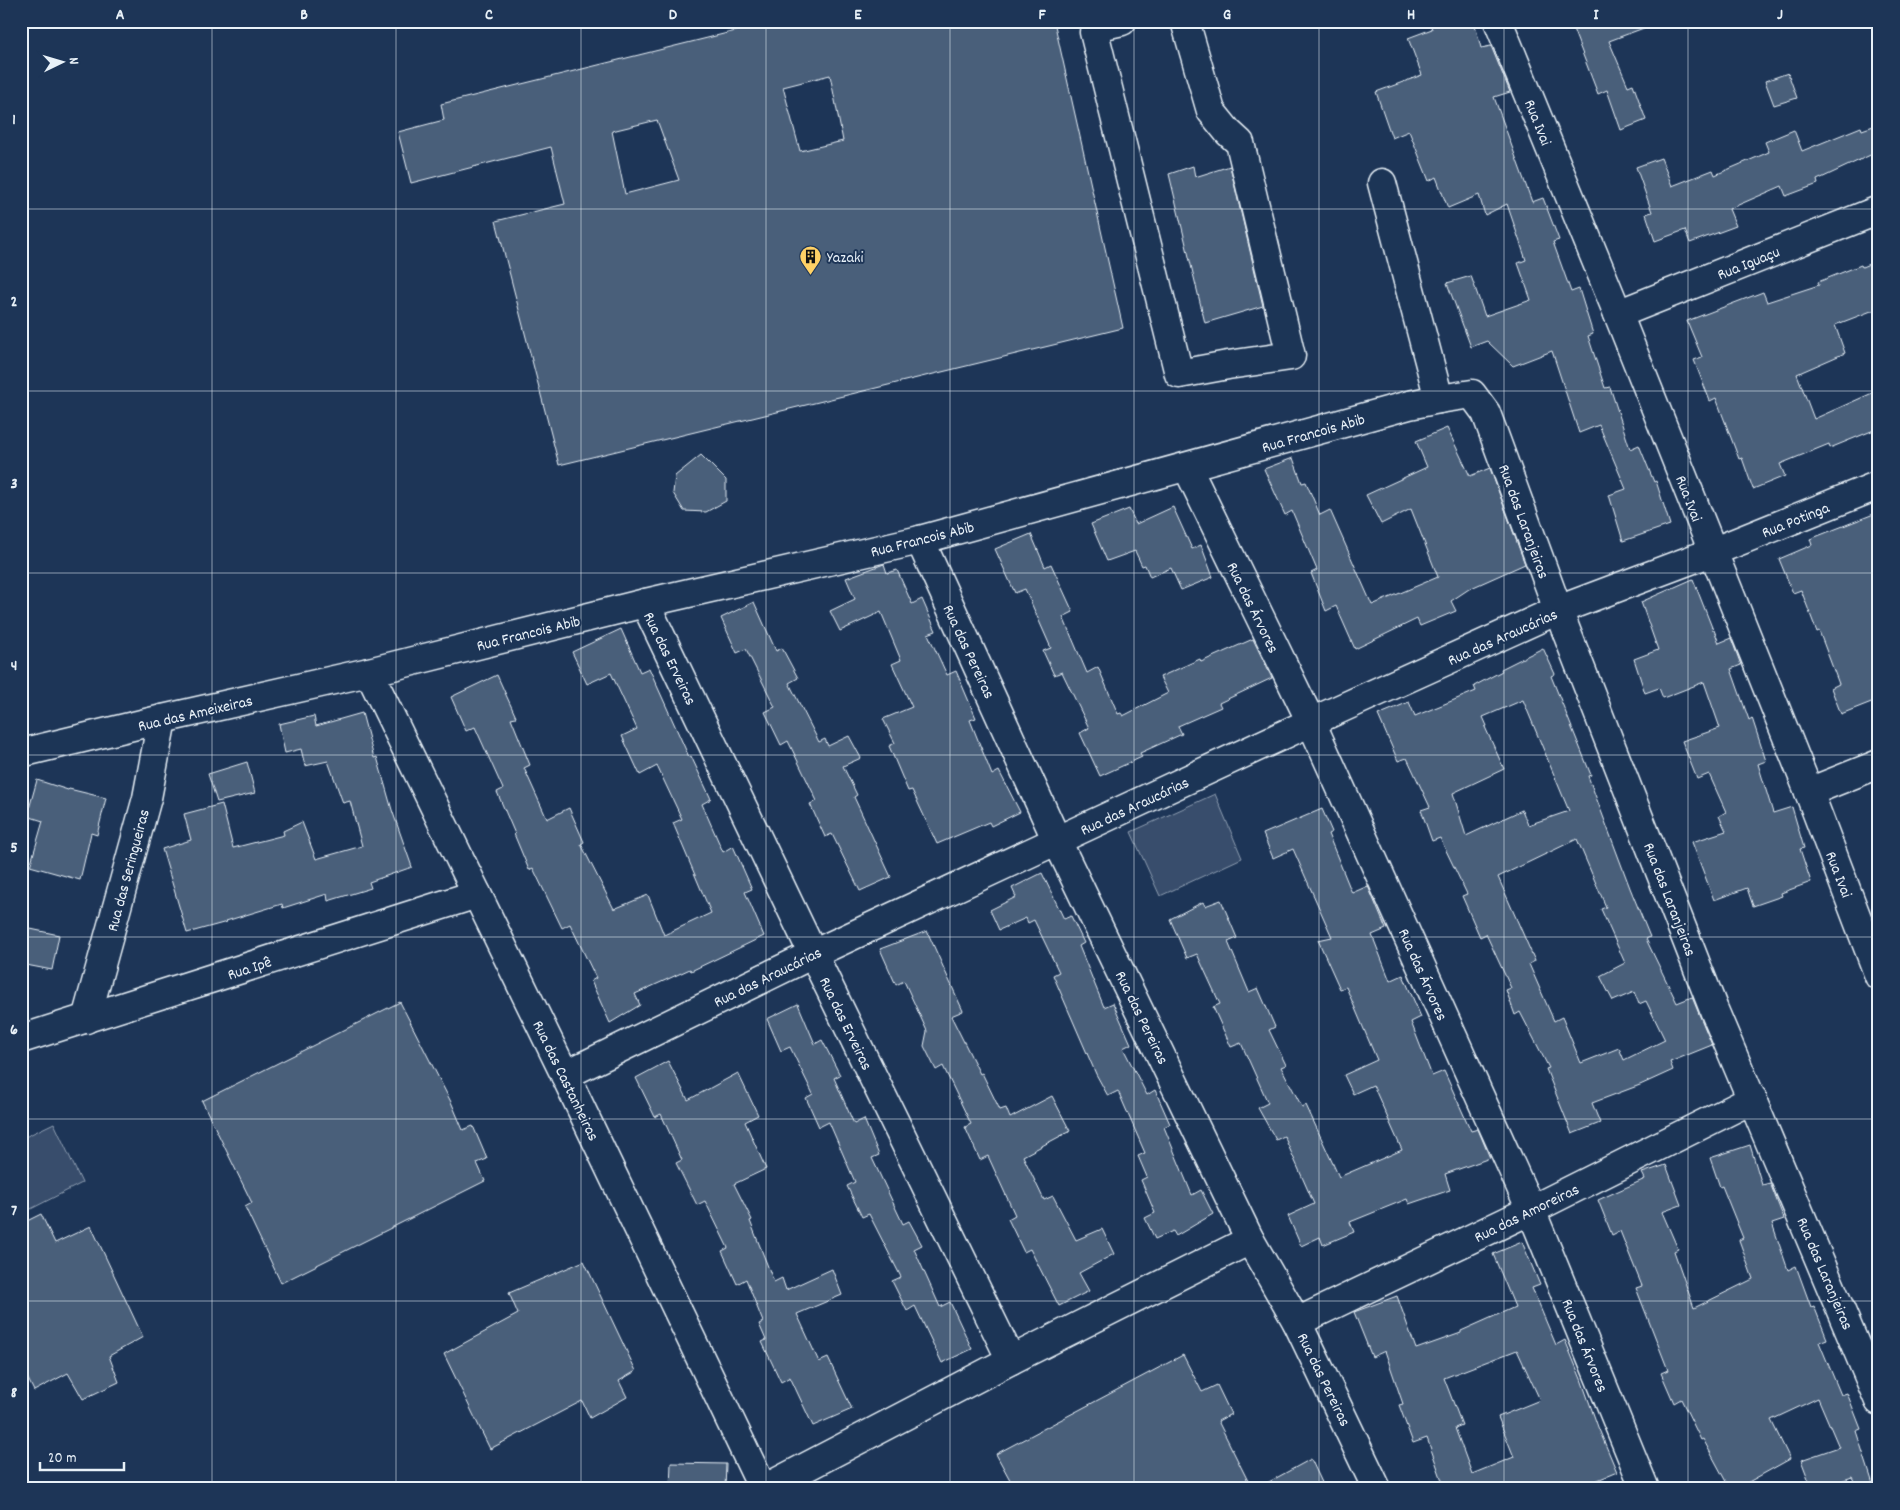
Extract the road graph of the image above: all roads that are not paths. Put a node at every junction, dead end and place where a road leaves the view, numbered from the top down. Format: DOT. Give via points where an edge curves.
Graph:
graph roads {
  1 [pos="1122,21"];
  2 [pos="1185,21"];
  3 [pos="1498,21"];
  4 [pos="1382,184"];
  5 [pos="1879,210"];
  6 [pos="1618,314"];
  7 [pos="1472,394"];
  8 [pos="1439,399"];
  9 [pos="1187,467"];
  10 [pos="1879,485"];
  11 [pos="920,540"];
  12 [pos="1712,552"];
  13 [pos="645,603"];
  14 [pos="1558,610"];
  15 [pos="369,672"];
  16 [pos="162,719"];
  17 [pos="1311,722"];
  18 [pos="21,753"];
  19 [pos="1879,764"];
  20 [pos="1809,792"];
  21 [pos="1057,841"];
  22 [pos="477,894"];
  23 [pos="813,954"];
  24 [pos="1879,976"];
  25 [pos="86,1019"];
  26 [pos="21,1039"];
  27 [pos="564,1074"];
  28 [pos="1753,1099"];
  29 [pos="1531,1210"];
  30 [pos="1250,1240"];
  31 [pos="1298,1322"];
  32 [pos="1011,1360"];
  33 [pos="1878,1395"];
  34 [pos="763,1489"];
  35 [pos="1377,1489"];
  36 [pos="1645,1489"];
  1 -- 2 [label="street" via="1104,25 1094,32 1179,374 1291,356 1240,143 1211,111"];
  3 -- 6 [label="street, Rua Ivai"];
  4 -- 8 [label="street"];
  5 -- 6 [label="street, Rua Iguaçu"];
  6 -- 12 [label="street, Rua Ivai"];
  7 -- 8 [label="street, Rua Francois Abib"];
  7 -- 14 [label="street, Rua das Laranjeiras" via="1486,413"];
  8 -- 9 [label="street, Rua Francois Abib"];
  9 -- 11 [label="street, Rua Francois Abib"];
  9 -- 17 [label="street, Rua das Árvores"];
  10 -- 12 [label="street, Rua Potinga"];
  11 -- 13 [label="street, Rua Francois Abib"];
  11 -- 21 [label="street, Rua das Pereiras"];
  12 -- 14 [label="street, Rua das Araucárias"];
  12 -- 20 [label="street, Rua Ivai"];
  13 -- 15 [label="street, Rua Francois Abib"];
  13 -- 23 [label="street, Rua das Erveiras"];
  14 -- 17 [label="street, Rua das Araucárias"];
  14 -- 28 [label="street, Rua das Laranjeiras" via="1714,1010"];
  15 -- 16 [label="street, Rua das Ameixeiras"];
  15 -- 22 [label="street, Rua das Castanheiras"];
  16 -- 18 [label="street, Rua das Ameixeiras"];
  16 -- 25 [label="street, Rua das Seringueiras" via="147,798"];
  17 -- 21 [label="street, Rua das Araucárias"];
  17 -- 29 [label="street, Rua das Árvores"];
  19 -- 20 [label="street"];
  20 -- 24 [label="street, Rua Ivai"];
  21 -- 23 [label="street, Rua das Araucárias"];
  21 -- 30 [label="street, Rua das Pereiras"];
  22 -- 25 [label="street, Rua Ipê"];
  22 -- 27 [label="street, Rua das Castanheiras"];
  23 -- 27 [label="street, Rua das Araucárias"];
  23 -- 32 [label="street, Rua das Erveiras"];
  25 -- 26 [label="street, Rua Ipê"];
  27 -- 34 [label="street, Rua das Castanheiras"];
  28 -- 29 [label="street, Rua das Amoreiras"];
  28 -- 33 [label="street, Rua das Laranjeiras"];
  29 -- 31 [label="street, Rua das Amoreiras"];
  29 -- 36 [label="street, Rua das Árvores"];
  30 -- 31 [label="street, Rua das Pereiras"];
  30 -- 32 [label="street"];
  31 -- 35 [label="street, Rua das Pereiras"];
  32 -- 34 [label="street"];
}
